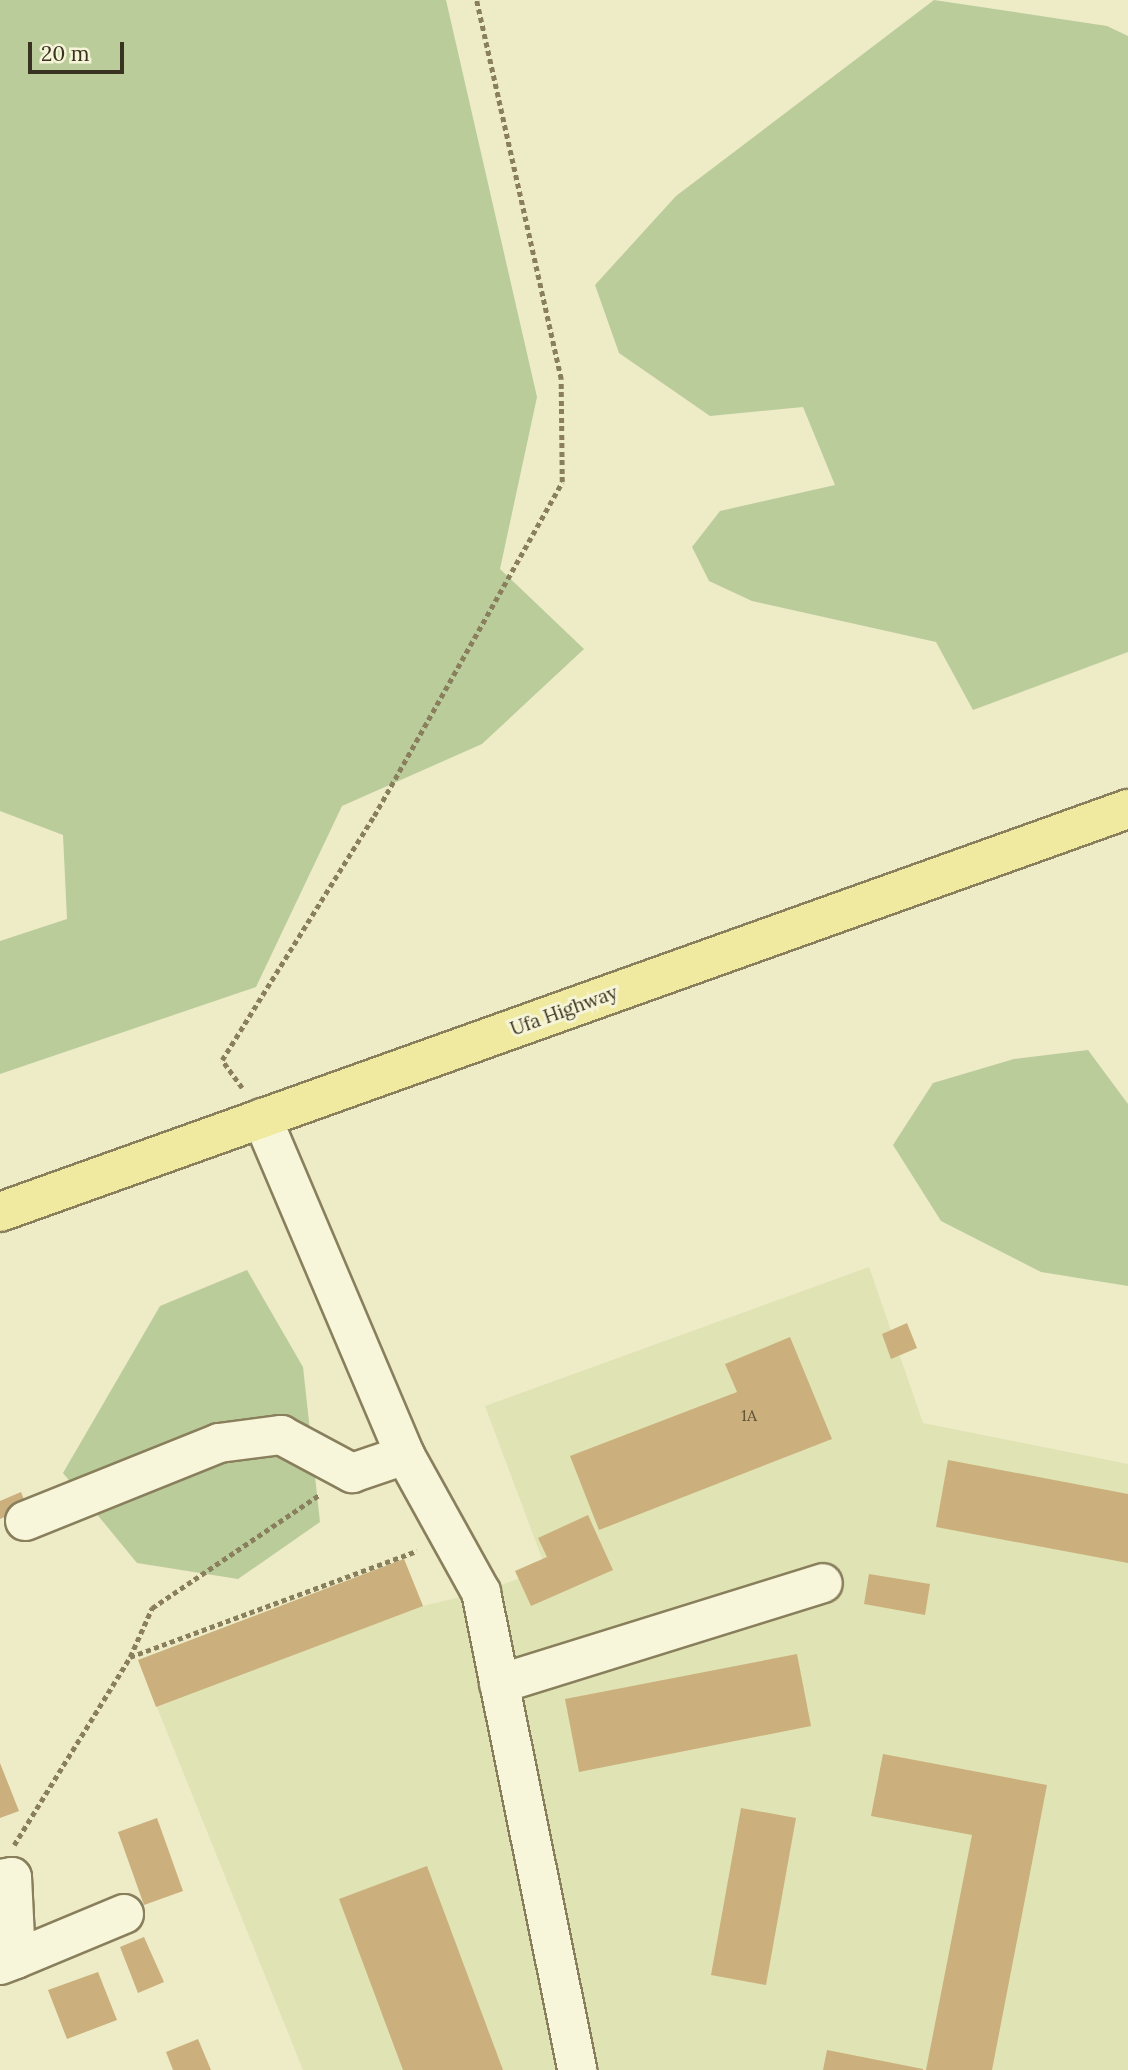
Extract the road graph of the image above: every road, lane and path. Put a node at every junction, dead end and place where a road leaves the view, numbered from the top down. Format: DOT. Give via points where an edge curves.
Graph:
graph roads {
  1 [pos="477,0"];
  2 [pos="1128,809"];
  3 [pos="262,1118"];
  4 [pos="0,1212"];
  5 [pos="405,1455"];
  6 [pos="352,1473"];
  7 [pos="25,1521"];
  8 [pos="451,1538"];
  9 [pos="823,1583"];
  10 [pos="130,1657"];
  11 [pos="499,1684"];
  12 [pos="4,1868"];
  13 [pos="124,1914"];
  14 [pos="8,1962"];
  15 [pos="577,2070"];
  1 -- 3 [label="path" via="561,379 562,482 374,816 222,1060"];
  2 -- 3 [label="main road, Ufa Highway"];
  3 -- 4 [label="main road, Ufa Highway"];
  3 -- 5 [label="lane"];
  5 -- 6 [label="lane"];
  5 -- 8 [label="lane"];
  6 -- 7 [label="lane" via="281,1435 219,1443"];
  6 -- 10 [label="path" via="152,1608"];
  8 -- 10 [label="path"];
  8 -- 11 [label="lane" via="481,1592"];
  9 -- 11 [label="lane"];
  10 -- 12 [label="path"];
  11 -- 15 [label="lane"];
  12 -- 14 [label="lane" via="12,1877"];
  13 -- 14 [label="lane"];
}
